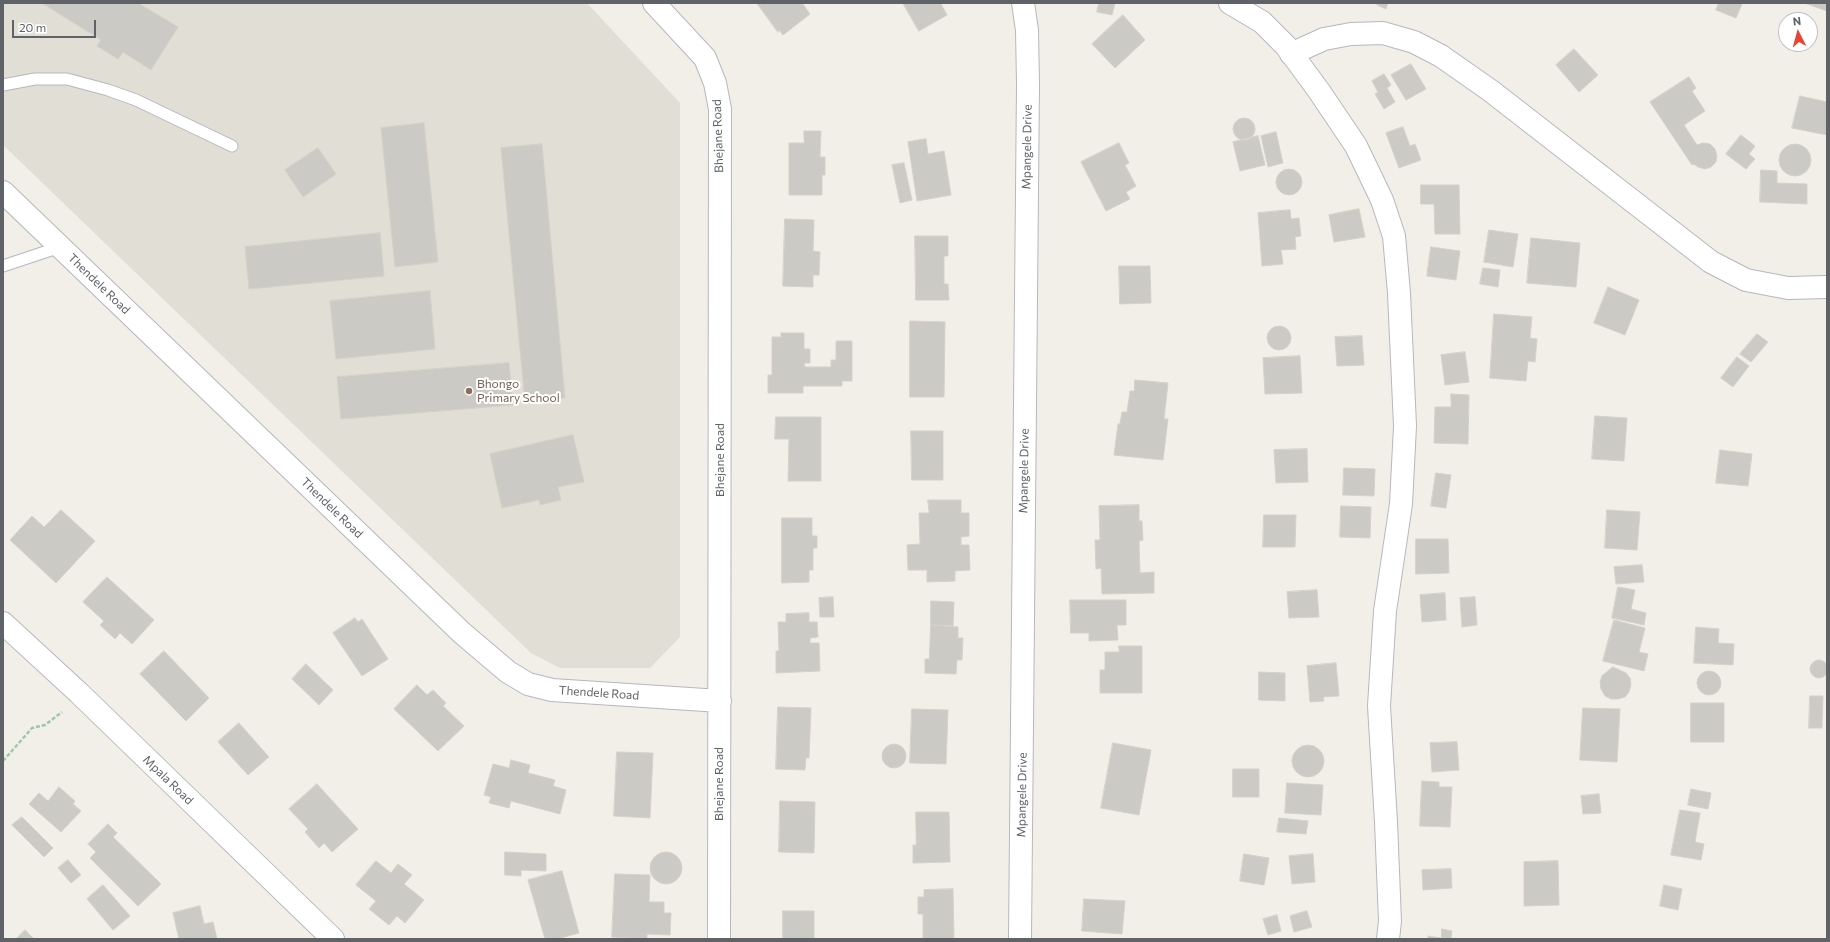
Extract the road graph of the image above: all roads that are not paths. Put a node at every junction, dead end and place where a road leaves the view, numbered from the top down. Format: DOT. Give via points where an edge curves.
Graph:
graph roads {
  1 [pos="654,3"];
  2 [pos="1023,3"];
  3 [pos="1230,3"];
  4 [pos="1291,54"];
  5 [pos="3,85"];
  6 [pos="232,146"];
  7 [pos="3,192"];
  8 [pos="60,247"];
  9 [pos="3,266"];
  10 [pos="1827,287"];
  11 [pos="3,623"];
  12 [pos="720,701"];
  13 [pos="333,939"];
  14 [pos="719,939"];
  15 [pos="1020,939"];
  16 [pos="1388,939"];
  1 -- 12 [label="street, Bhejane Road" via="705,58 715,83 720,109"];
  2 -- 15 [label="street, Mpangele Drive" via="1027,30 1028,92"];
  3 -- 4 [label="street" via="1262,22"];
  4 -- 10 [label="street" via="1324,39 1351,34 1383,33 1414,42 1441,56 1491,91 1711,262 1746,280 1788,288"];
  4 -- 16 [label="street" via="1356,146 1382,200 1394,236 1405,426 1401,504 1385,611 1378,706 1386,822 1390,921"];
  5 -- 6 [label="lane" via="35,79 67,79 136,100"];
  7 -- 8 [label="street, Thendele Road"];
  8 -- 9 [label="lane"];
  8 -- 12 [label="street, Thendele Road" via="462,633 508,672 528,684 552,690"];
  11 -- 13 [label="street, Mpala Road"];
  12 -- 14 [label="street, Bhejane Road"];
}
